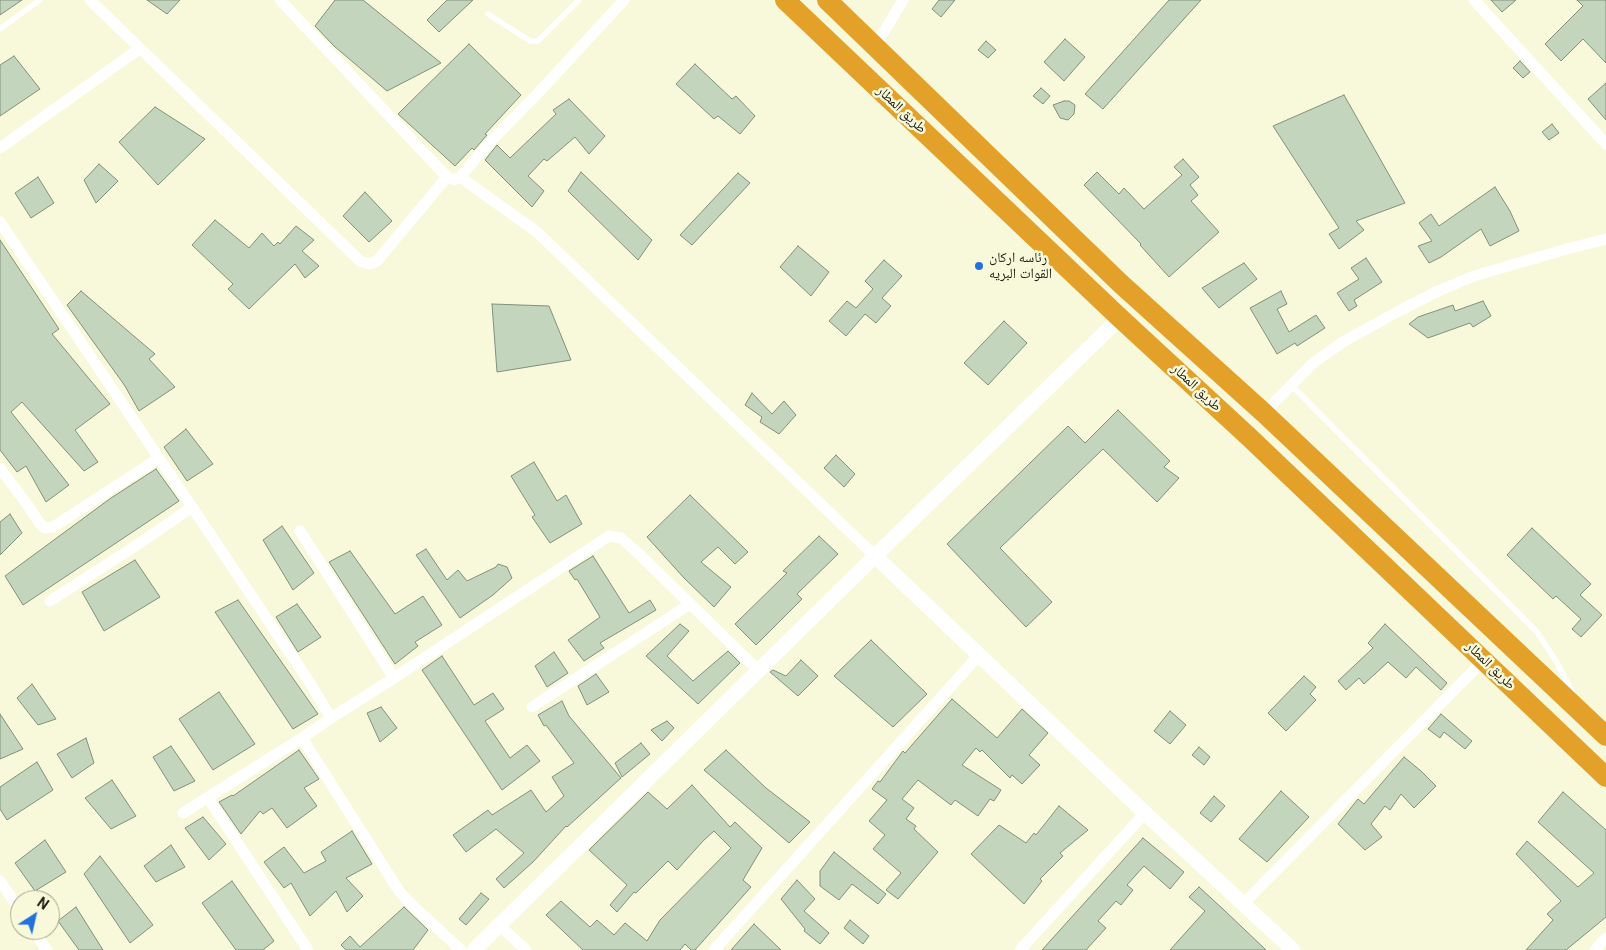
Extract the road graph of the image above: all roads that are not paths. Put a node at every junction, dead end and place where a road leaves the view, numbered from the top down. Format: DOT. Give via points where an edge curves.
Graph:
graph roads {
  1 [pos="40,0"];
  2 [pos="90,0"];
  3 [pos="280,0"];
  4 [pos="579,0"];
  5 [pos="624,0"];
  6 [pos="785,0"];
  7 [pos="827,0"];
  8 [pos="903,0"];
  9 [pos="1474,0"];
  10 [pos="488,14"];
  11 [pos="0,29"];
  12 [pos="875,47"];
  13 [pos="139,49"];
  14 [pos="1606,144"];
  15 [pos="0,148"];
  16 [pos="447,177"];
  17 [pos="460,177"];
  18 [pos="0,222"];
  19 [pos="1606,239"];
  20 [pos="1120,318"];
  21 [pos="1291,385"];
  22 [pos="1264,413"];
  23 [pos="159,458"];
  24 [pos="0,468"];
  25 [pos="192,507"];
  26 [pos="300,532"];
  27 [pos="875,556"];
  28 [pos="50,601"];
  29 [pos="690,604"];
  30 [pos="979,655"];
  31 [pos="1484,660"];
  32 [pos="759,671"];
  33 [pos="394,678"];
  34 [pos="532,707"];
  35 [pos="1584,715"];
  36 [pos="330,718"];
  37 [pos="1606,736"];
  38 [pos="302,738"];
  39 [pos="1606,777"];
  40 [pos="208,798"];
  41 [pos="183,813"];
  42 [pos="1145,814"];
  43 [pos="0,881"];
  44 [pos="10,896"];
  45 [pos="1243,904"];
  46 [pos="499,926"];
  47 [pos="1606,938"];
  48 [pos="308,950"];
  49 [pos="461,950"];
  50 [pos="474,950"];
  51 [pos="526,950"];
  52 [pos="714,950"];
  53 [pos="1020,950"];
  54 [pos="1293,950"];
  55 [pos="1594,950"];
  1 -- 11 [label="lane"];
  2 -- 13 [label="street"];
  3 -- 16 [label="street"];
  4 -- 10 [label="lane" via="538,42 530,41"];
  5 -- 17 [label="street"];
  6 -- 20 [label="highway, طريق المطار"];
  7 -- 12 [label="highway, طريق المطار"];
  8 -- 12 [label="street"];
  9 -- 14 [label="street"];
  12 -- 22 [label="highway, طريق المطار" via="1121,284"];
  13 -- 15 [label="street"];
  13 -- 16 [label="street" via="360,261 369,264 377,261"];
  16 -- 17 [label="street" via="454,180"];
  17 -- 27 [label="street" via="537,232"];
  18 -- 23 [label="street"];
  19 -- 21 [label="street" via="1506,266 1438,291 1343,342 1313,363"];
  20 -- 27 [label="street"];
  20 -- 31 [label="highway, طريق المطار"];
  21 -- 22 [label="street"];
  21 -- 35 [label="lane" via="1537,632"];
  22 -- 35 [label="highway, طريق المطار"];
  23 -- 24 [label="street" via="53,527 45,528"];
  23 -- 25 [label="street"];
  25 -- 28 [label="street"];
  25 -- 36 [label="street"];
  26 -- 33 [label="street"];
  27 -- 30 [label="street"];
  27 -- 32 [label="street"];
  29 -- 32 [label="street"];
  29 -- 33 [label="street" via="621,538 609,536"];
  29 -- 34 [label="street"];
  30 -- 42 [label="street"];
  30 -- 52 [label="street"];
  31 -- 39 [label="highway, طريق المطار"];
  31 -- 45 [label="street"];
  32 -- 46 [label="street"];
  33 -- 36 [label="street"];
  35 -- 37 [label="highway, طريق المطار"];
  36 -- 38 [label="street"];
  38 -- 40 [label="street"];
  38 -- 49 [label="street" via="403,897"];
  40 -- 41 [label="street"];
  40 -- 48 [label="street"];
  42 -- 45 [label="street"];
  42 -- 53 [label="street"];
  43 -- 44 [label="street"];
  45 -- 54 [label="street"];
  46 -- 50 [label="street"];
  46 -- 51 [label="street"];
  47 -- 55 [label="street"];
}
